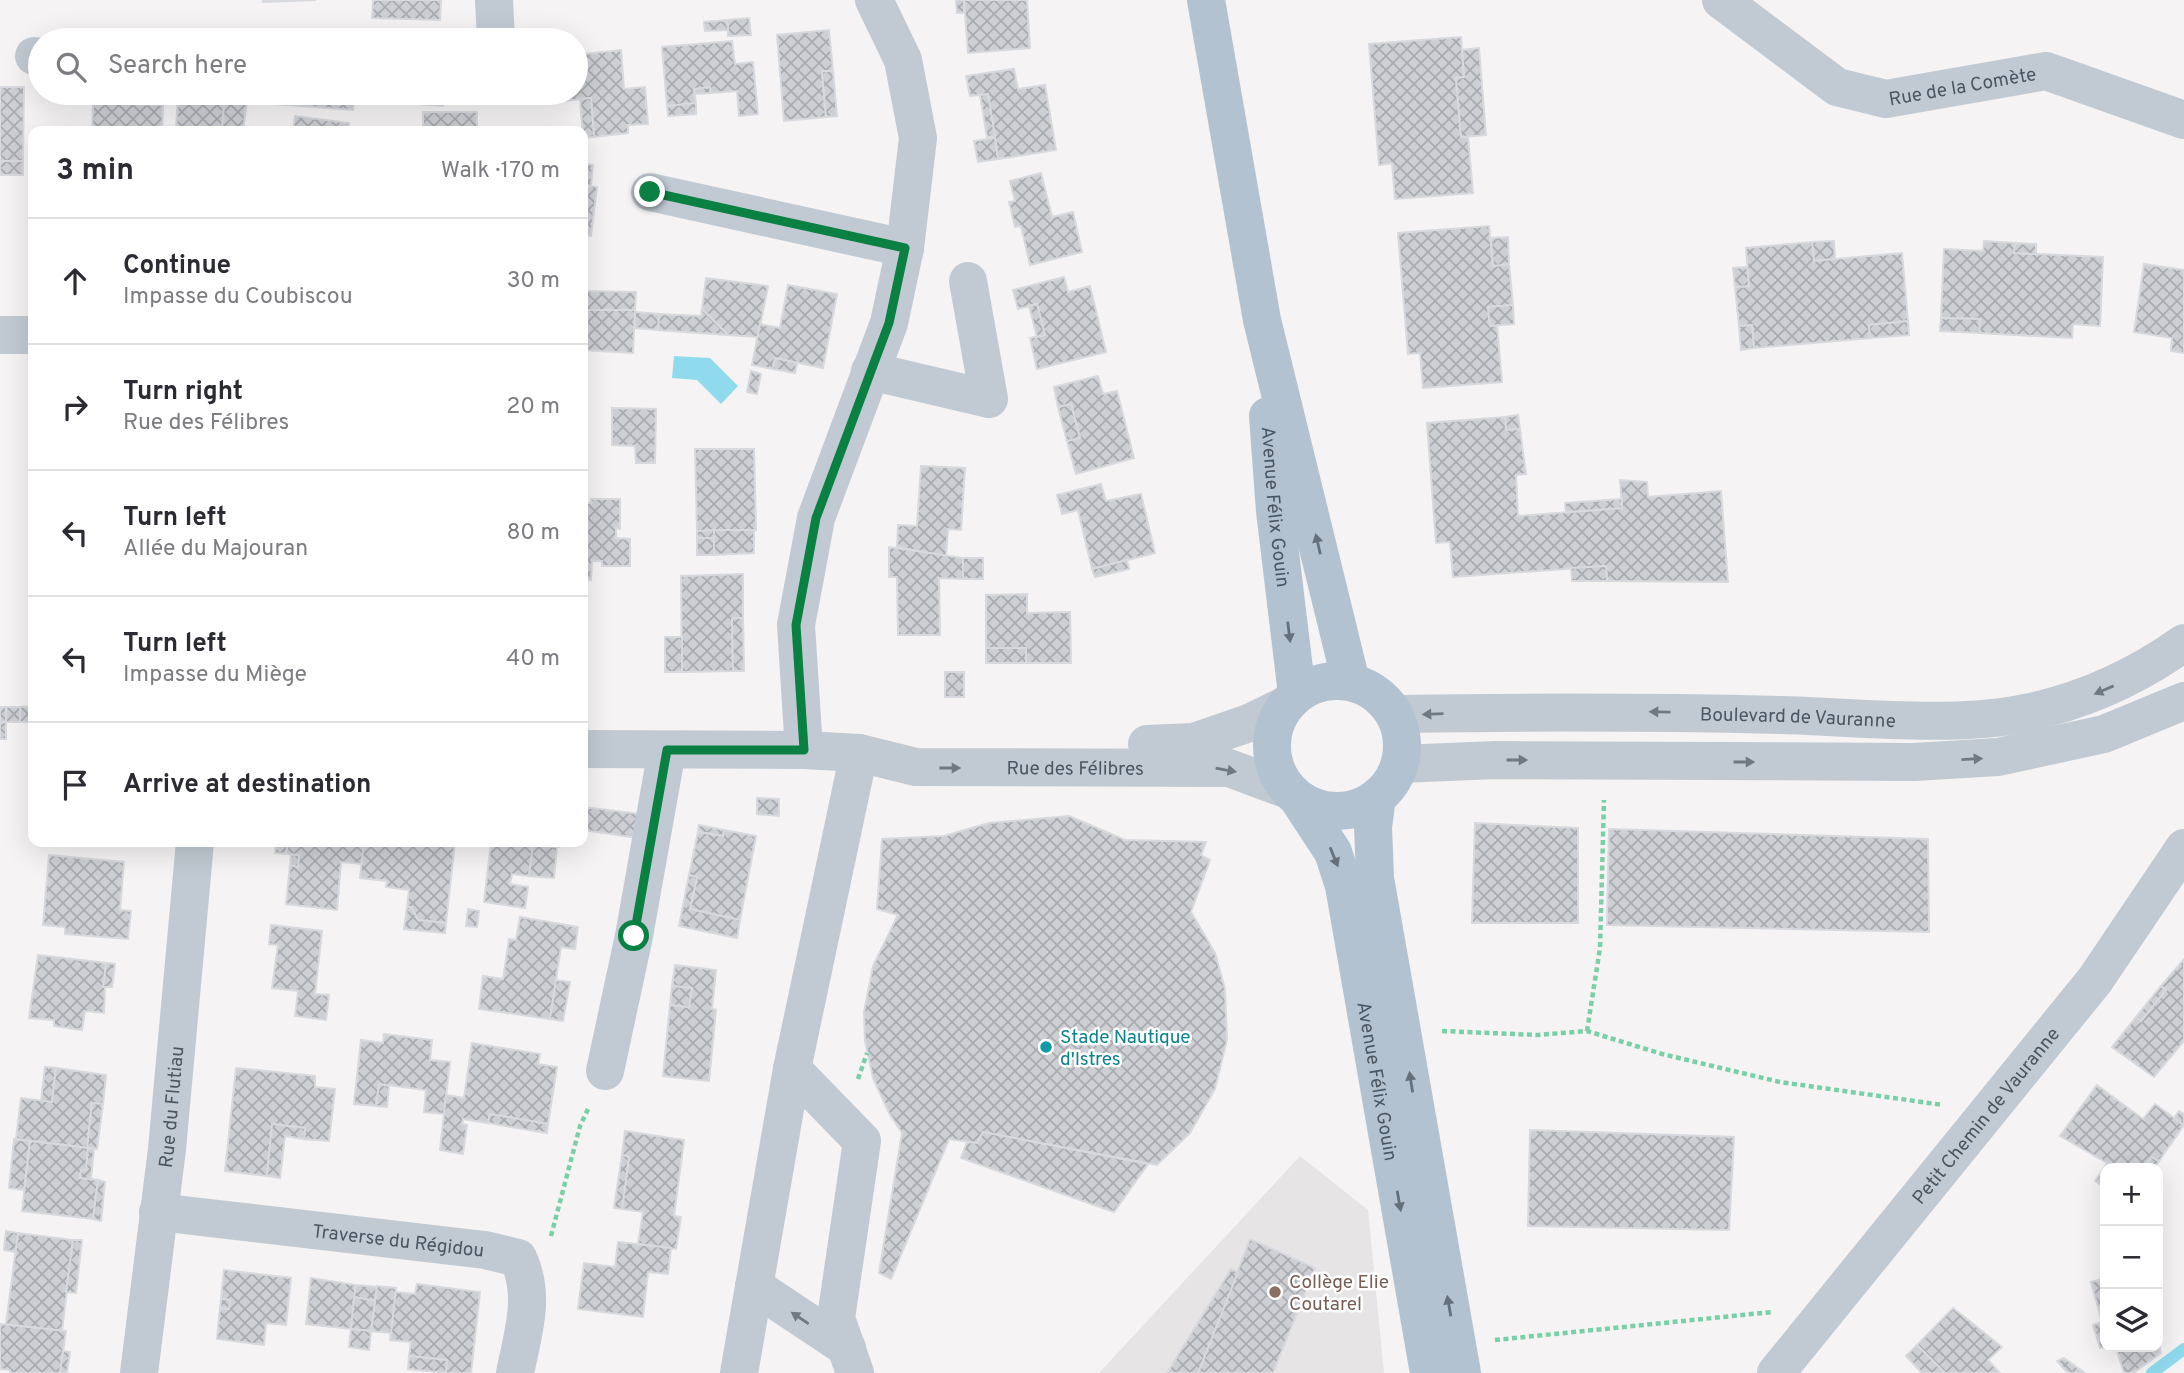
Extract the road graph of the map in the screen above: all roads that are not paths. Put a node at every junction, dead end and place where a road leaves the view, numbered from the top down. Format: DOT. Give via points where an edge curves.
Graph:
graph roads {
  1 [pos="494,0"];
  2 [pos="874,0"];
  3 [pos="1206,0"];
  4 [pos="1721,0"];
  5 [pos="495,28"];
  6 [pos="2184,120"];
  7 [pos="650,192"];
  8 [pos="905,248"];
  9 [pos="968,281"];
  10 [pos="1262,320"];
  11 [pos="0,335"];
  12 [pos="28,335"];
  13 [pos="870,371"];
  14 [pos="2184,643"];
  15 [pos="2144,669"];
  16 [pos="1351,682"];
  17 [pos="1290,700"];
  18 [pos="2182,704"];
  19 [pos="1394,714"];
  20 [pos="588,749"];
  21 [pos="667,750"];
  22 [pos="804,750"];
  23 [pos="859,753"];
  24 [pos="1400,764"];
  25 [pos="1293,795"];
  26 [pos="1377,797"];
  27 [pos="195,847"];
  28 [pos="2184,848"];
  29 [pos="792,1069"];
  30 [pos="605,1071"];
  31 [pos="159,1212"];
  32 [pos="754,1286"];
  33 [pos="1459,1359"];
  34 [pos="851,1361"];
  35 [pos="139,1373"];
  36 [pos="515,1373"];
  37 [pos="739,1373"];
  38 [pos="1429,1373"];
  39 [pos="1776,1373"];
  1 -- 5 [label="street"];
  2 -- 8 [label="street" via="903,60 918,138"];
  3 -- 10 [label="main road, Avenue Félix Gouin"];
  4 -- 6 [label="street, Rue de la Comète" via="1837,87 1886,99 2046,71"];
  7 -- 8 [label="street"];
  8 -- 13 [label="street" via="889,323"];
  9 -- 13 [label="street" via="989,400"];
  16 -- 10 [label="main road, Avenue Félix Gouin, one-way"];
  10 -- 17 [label="main road, Avenue Félix Gouin, one-way"];
  11 -- 12 [label="street"];
  13 -- 22 [label="street" via="816,518 796,625"];
  14 -- 15 [label="street, Boulevard de Vauranne"];
  15 -- 18 [label="street"];
  15 -- 19 [label="street, Boulevard de Vauranne, one-way" via="2085,698 2014,715 1956,719 1618,711"];
  16 -- 17 [label="main road" via="1323,682"];
  16 -- 19 [label="main road" via="1376,695"];
  17 -- 23 [label="street, Rue des Félibres" via="1249,723 1194,742 1122,746 926,741"];
  17 -- 25 [label="main road" via="1276,722 1272,749 1278,775"];
  24 -- 18 [label="street, one-way" via="1914,762 1998,757 2104,734"];
  19 -- 24 [label="main road" via="1400,731"];
  20 -- 21 [label="street, Rue des Félibres"];
  21 -- 22 [label="street, Rue des Félibres"];
  21 -- 30 [label="street"];
  22 -- 23 [label="street, Rue des Félibres"];
  23 -- 25 [label="street, Rue des Félibres, one-way" via="916,767 1229,768"];
  23 -- 29 [label="street"];
  24 -- 26 [label="main road"];
  25 -- 26 [label="main road" via="1318,809 1338,811 1359,808"];
  25 -- 38 [label="main road, Avenue Félix Gouin, one-way" via="1333,852 1344,886"];
  33 -- 26 [label="main road, Avenue Félix Gouin, one-way" via="1375,878"];
  27 -- 31 [label="street, Rue du Flutiau"];
  28 -- 39 [label="street, Petit Chemin de Vauranne" via="2095,980"];
  29 -- 32 [label="street"];
  29 -- 34 [label="street" via="862,1141 836,1318"];
  31 -- 35 [label="street, Rue du Flutiau"];
  31 -- 36 [label="street, Traverse du Régidou" via="485,1250 518,1258 529,1300"];
  34 -- 32 [label="street, one-way"];
  32 -- 37 [label="street"];
}
